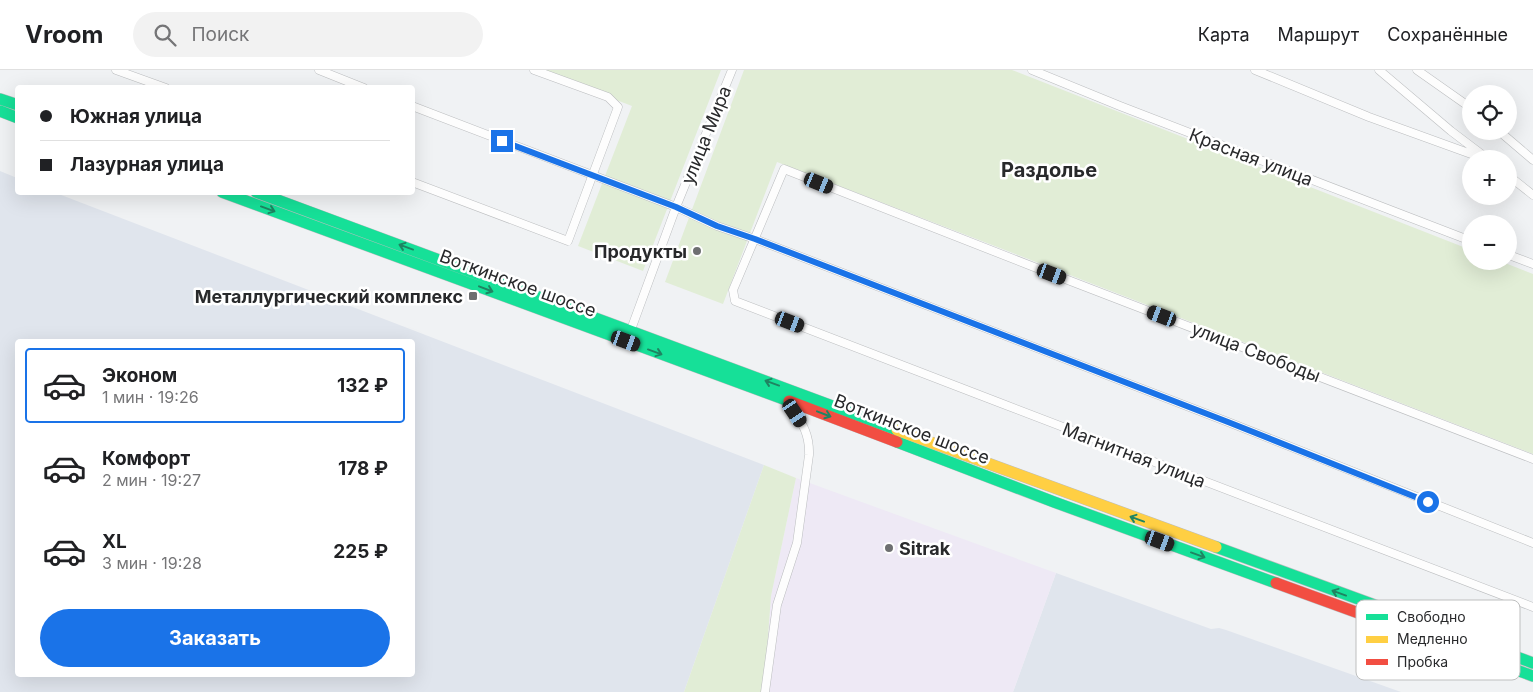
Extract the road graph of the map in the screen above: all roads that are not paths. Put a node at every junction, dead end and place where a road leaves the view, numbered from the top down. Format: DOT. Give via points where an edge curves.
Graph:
graph roads {
  1 [pos="116,70"];
  2 [pos="319,70"];
  3 [pos="534,70"];
  4 [pos="732,70"];
  5 [pos="1032,70"];
  6 [pos="1254,70"];
  7 [pos="1379,70"];
  8 [pos="1417,70"];
  9 [pos="158,85"];
  10 [pos="356,85"];
  11 [pos="0,99"];
  12 [pos="1462,102"];
  13 [pos="15,104"];
  14 [pos="415,107"];
  15 [pos="0,111"];
  16 [pos="15,117"];
  17 [pos="1510,140"];
  18 [pos="1462,150"];
  19 [pos="1475,150"];
  20 [pos="1533,160"];
  21 [pos="592,175"];
  22 [pos="1517,182"];
  23 [pos="415,183"];
  24 [pos="230,195"];
  25 [pos="264,195"];
  26 [pos="1533,195"];
  27 [pos="676,207"];
  28 [pos="1462,238"];
  29 [pos="755,239"];
  30 [pos="1517,258"];
  31 [pos="1533,264"];
  32 [pos="628,336"];
  33 [pos="787,400"];
  34 [pos="1533,459"];
  35 [pos="1533,543"];
  36 [pos="1361,600"];
  37 [pos="1515,600"];
  38 [pos="1520,602"];
  39 [pos="1533,607"];
  40 [pos="1356,612"];
  41 [pos="1520,658"];
  42 [pos="1533,663"];
  43 [pos="1520,671"];
  44 [pos="1533,676"];
  45 [pos="765,692"];
  1 -- 9 [label="street"];
  2 -- 10 [label="street"];
  3 -- 21 [label="street" via="608,97 618,107"];
  4 -- 27 [label="street, улица Мира"];
  5 -- 28 [label="street, Красная улица"];
  6 -- 18 [label="street"];
  7 -- 19 [label="street"];
  8 -- 12 [label="street"];
  11 -- 13 [label="main road"];
  14 -- 21 [label="street"];
  15 -- 16 [label="main road"];
  17 -- 20 [label="street"];
  21 -- 23 [label="street" via="568,241"];
  21 -- 27 [label="street"];
  22 -- 26 [label="street"];
  24 -- 32 [label="main road, Воткинское шоссе, one-way"];
  32 -- 25 [label="main road, Воткинское шоссе, one-way"];
  27 -- 29 [label="street"];
  27 -- 32 [label="street, улица Мира"];
  29 -- 34 [label="street, улица Свободы" via="784,169"];
  29 -- 35 [label="street"];
  29 -- 37 [label="street, Магнитная улица" via="733,290 735,301"];
  30 -- 31 [label="street"];
  32 -- 33 [label="main road, Воткинское шоссе, one-way"];
  36 -- 32 [label="main road, Воткинское шоссе, one-way"];
  33 -- 40 [label="main road, Воткинское шоссе, one-way" via="1063,506"];
  33 -- 45 [label="street" via="810,442 797,542 776,605"];
  38 -- 39 [label="street, Магнитная улица"];
  42 -- 41 [label="main road, Воткинское шоссе, one-way"];
  43 -- 44 [label="main road, Воткинское шоссе, one-way"];
}
